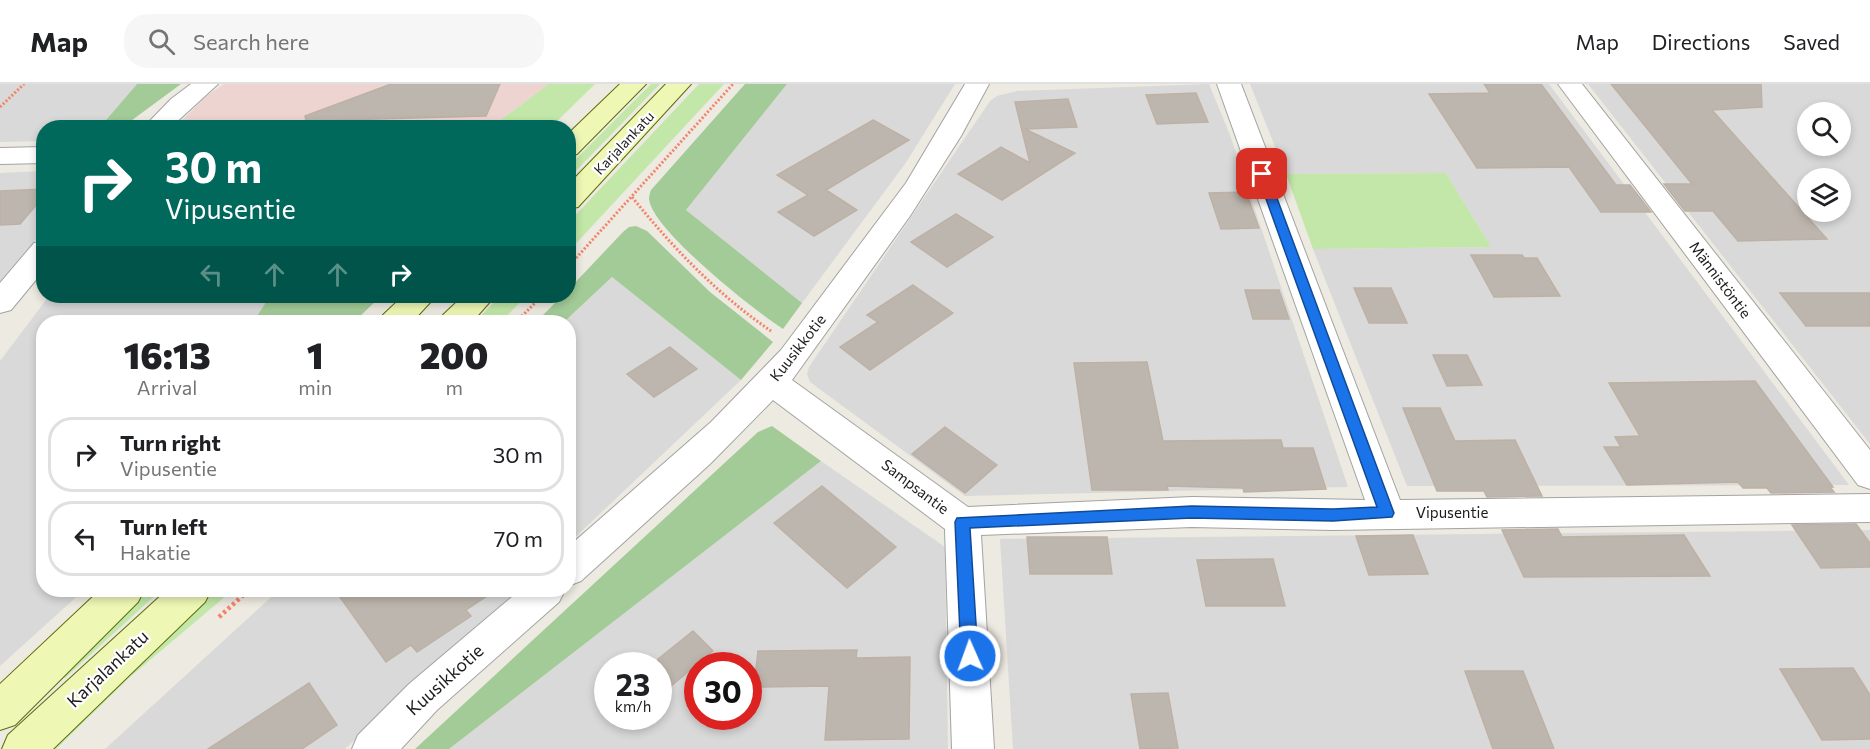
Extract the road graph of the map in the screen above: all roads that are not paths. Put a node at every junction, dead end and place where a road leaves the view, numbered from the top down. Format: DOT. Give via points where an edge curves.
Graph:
graph roads {
  1 [pos="207,84"];
  2 [pos="634,84"];
  3 [pos="680,84"];
  4 [pos="977,84"];
  5 [pos="1229,84"];
  6 [pos="1570,84"];
  7 [pos="163,120"];
  8 [pos="576,141"];
  9 [pos="36,155"];
  10 [pos="0,156"];
  11 [pos="576,193"];
  12 [pos="36,260"];
  13 [pos="0,303"];
  14 [pos="414,303"];
  15 [pos="473,303"];
  16 [pos="401,315"];
  17 [pos="461,315"];
  18 [pos="772,382"];
  19 [pos="1870,476"];
  20 [pos="1870,508"];
  21 [pos="1387,513"];
  22 [pos="962,522"];
  23 [pos="576,563"];
  24 [pos="118,597"];
  25 [pos="185,597"];
  26 [pos="538,597"];
  27 [pos="0,711"];
  28 [pos="23,749"];
  29 [pos="373,749"];
  30 [pos="973,749"];
  1 -- 7 [label="street"];
  2 -- 8 [label="main road"];
  3 -- 11 [label="main road, Karjalankatu"];
  4 -- 18 [label="street, Kuusikkotie" via="961,116 892,223"];
  5 -- 21 [label="street"];
  6 -- 19 [label="street, Männistöntie"];
  9 -- 10 [label="street"];
  12 -- 13 [label="street"];
  14 -- 16 [label="main road"];
  15 -- 17 [label="main road"];
  18 -- 22 [label="street, Sampsantie"];
  18 -- 23 [label="street, Kuusikkotie"];
  20 -- 21 [label="street, Vipusentie"];
  21 -- 22 [label="street, Vipusentie" via="1192,512"];
  22 -- 30 [label="street, Sampsantie"];
  24 -- 27 [label="main road"];
  25 -- 28 [label="main road, Karjalankatu"];
  26 -- 29 [label="street, Kuusikkotie" via="423,698"];
}
